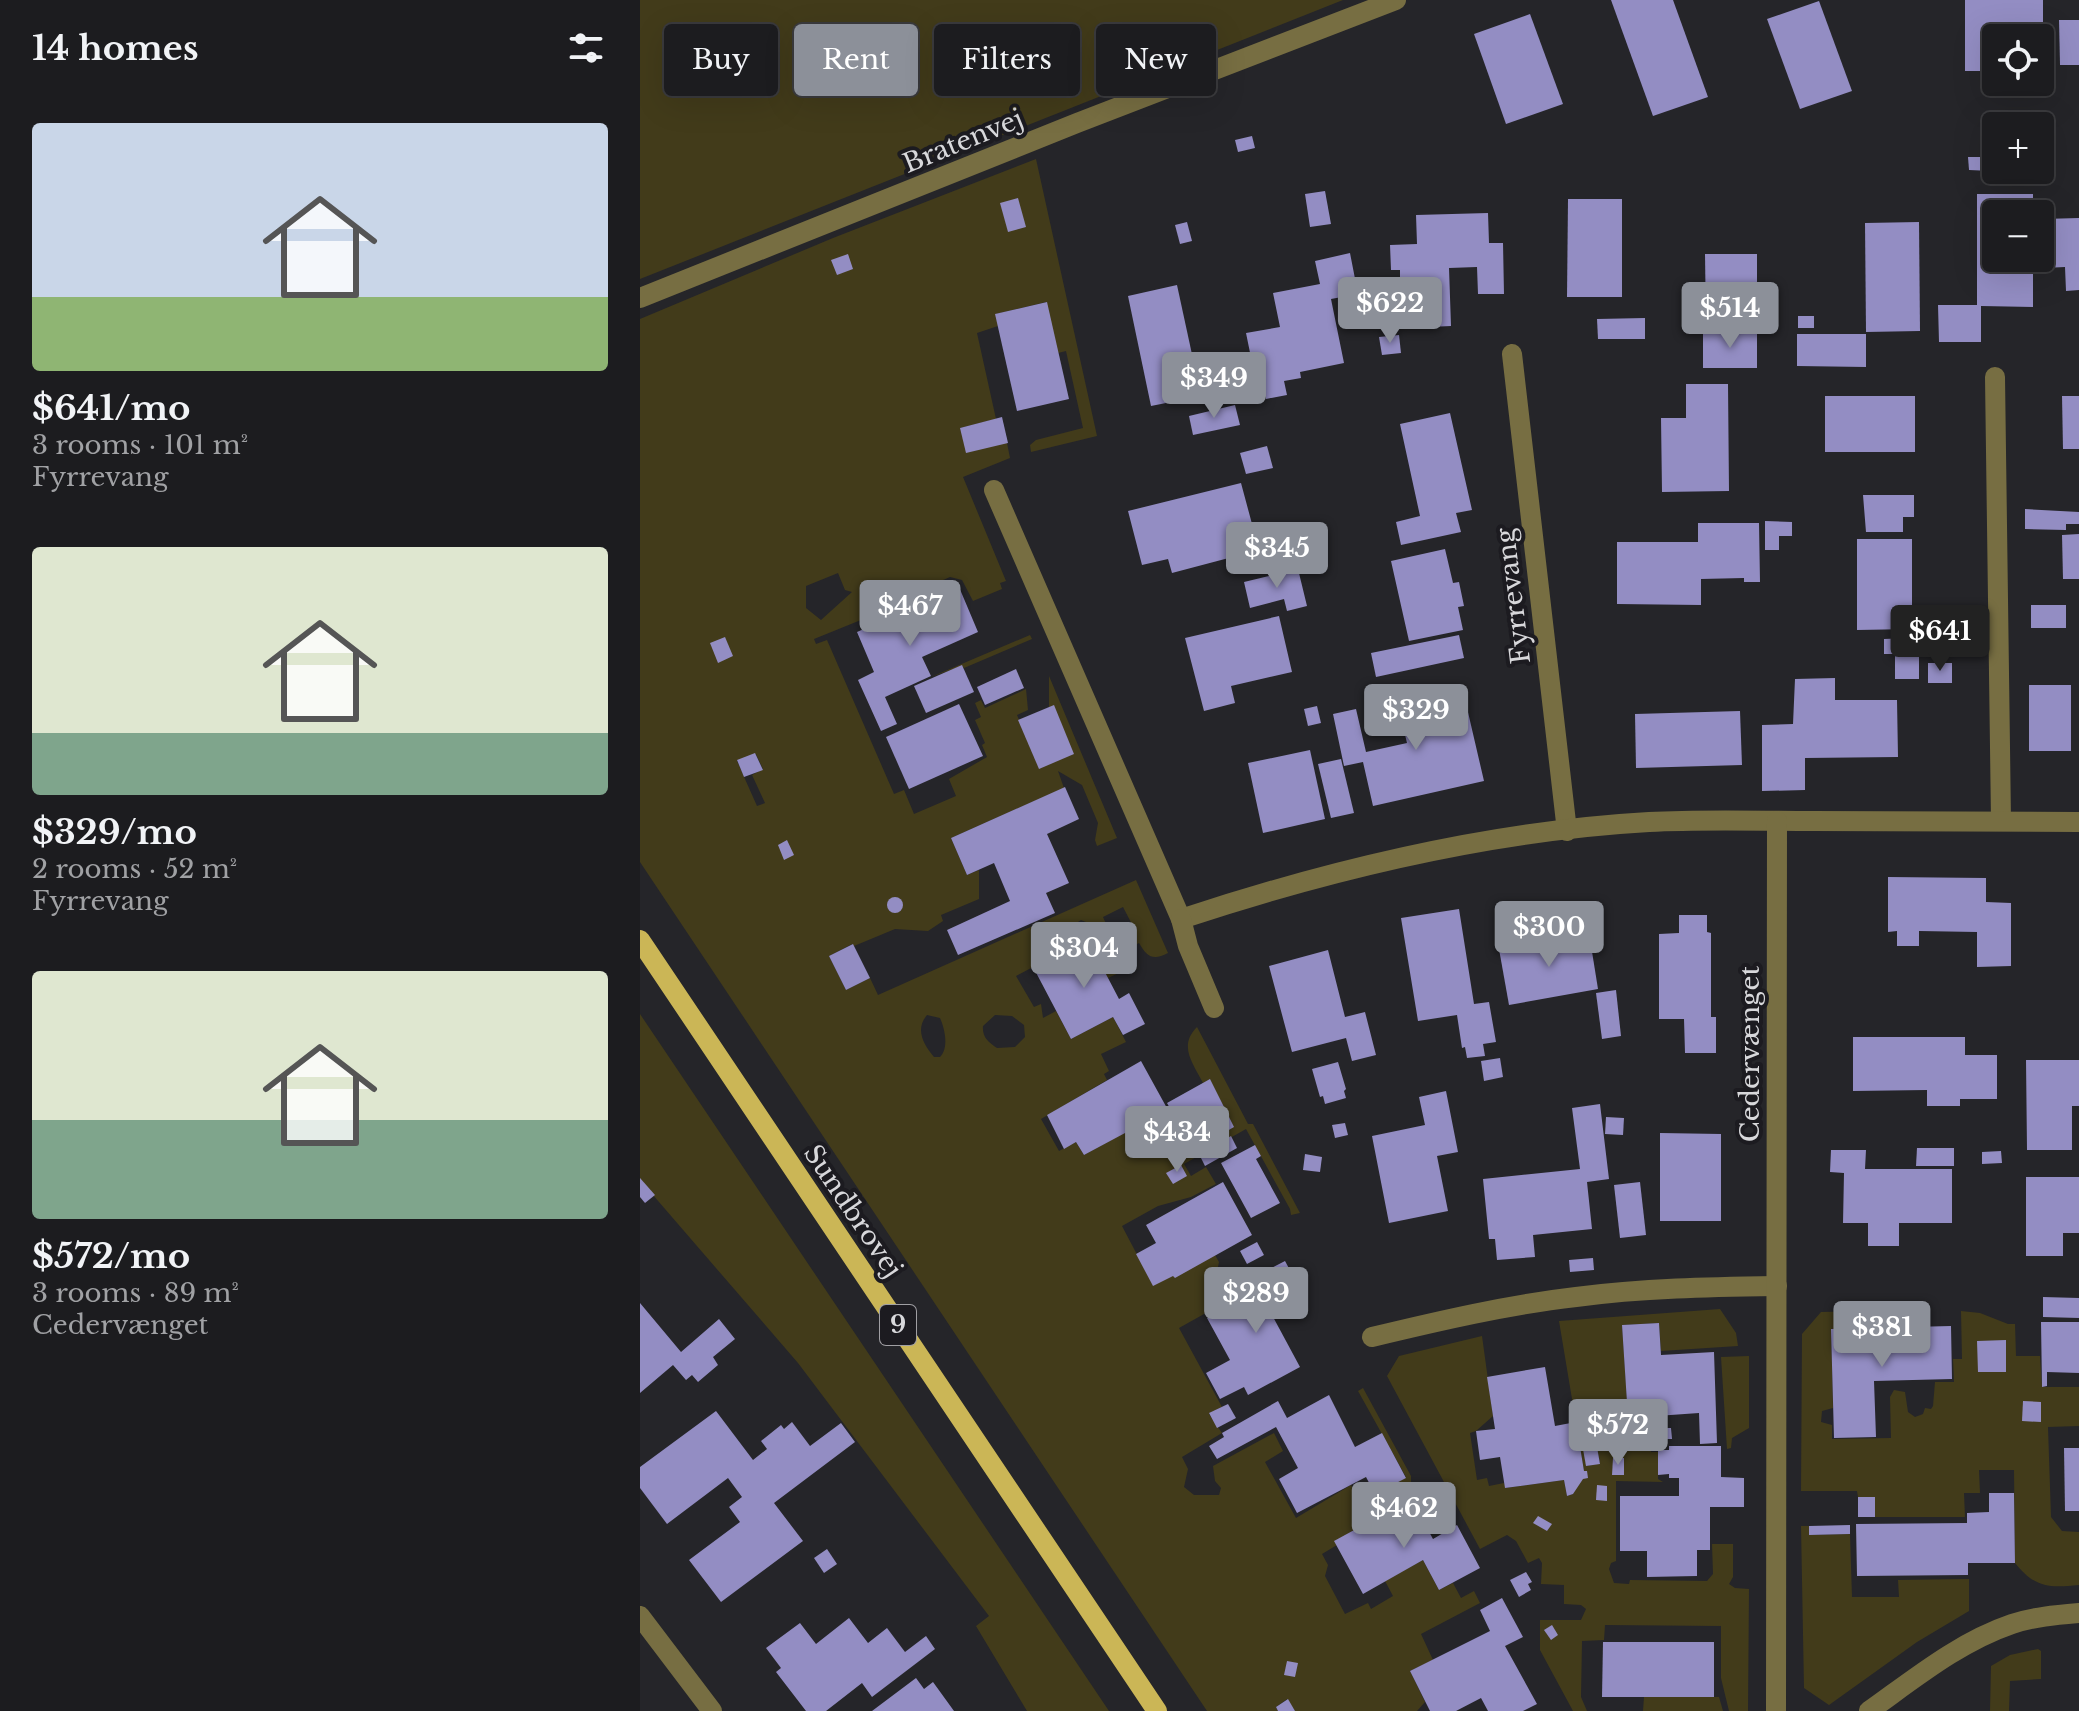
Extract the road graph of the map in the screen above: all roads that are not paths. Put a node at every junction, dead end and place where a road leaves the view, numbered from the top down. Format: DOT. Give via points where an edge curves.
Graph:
graph roads {
  1 [pos="1396,0"];
  2 [pos="640,298"];
  3 [pos="1512,354"];
  4 [pos="1995,377"];
  5 [pos="994,490"];
  6 [pos="1777,821"];
  7 [pos="2001,821"];
  8 [pos="2079,822"];
  9 [pos="1567,831"];
  10 [pos="1181,919"];
  11 [pos="640,940"];
  12 [pos="1214,1008"];
  13 [pos="1777,1286"];
  14 [pos="1372,1337"];
  15 [pos="2079,1613"];
  16 [pos="640,1616"];
  17 [pos="712,1711"];
  18 [pos="1157,1711"];
  19 [pos="1776,1711"];
  20 [pos="1869,1711"];
  1 -- 2 [label="street, Bratenvej"];
  3 -- 9 [label="street, Fyrrevang"];
  4 -- 7 [label="street"];
  5 -- 10 [label="street"];
  6 -- 7 [label="street"];
  6 -- 9 [label="street" via="1649,822"];
  6 -- 13 [label="street, Cedervænget"];
  7 -- 8 [label="street"];
  9 -- 10 [label="street" via="1380,862"];
  10 -- 12 [label="street"];
  11 -- 18 [label="main road, Sundbrovej / 9"];
  13 -- 14 [label="street" via="1575,1297"];
  13 -- 19 [label="street, Cedervænget"];
  15 -- 20 [label="street" via="2033,1618 1996,1630 1954,1651"];
  16 -- 17 [label="street"];
}
